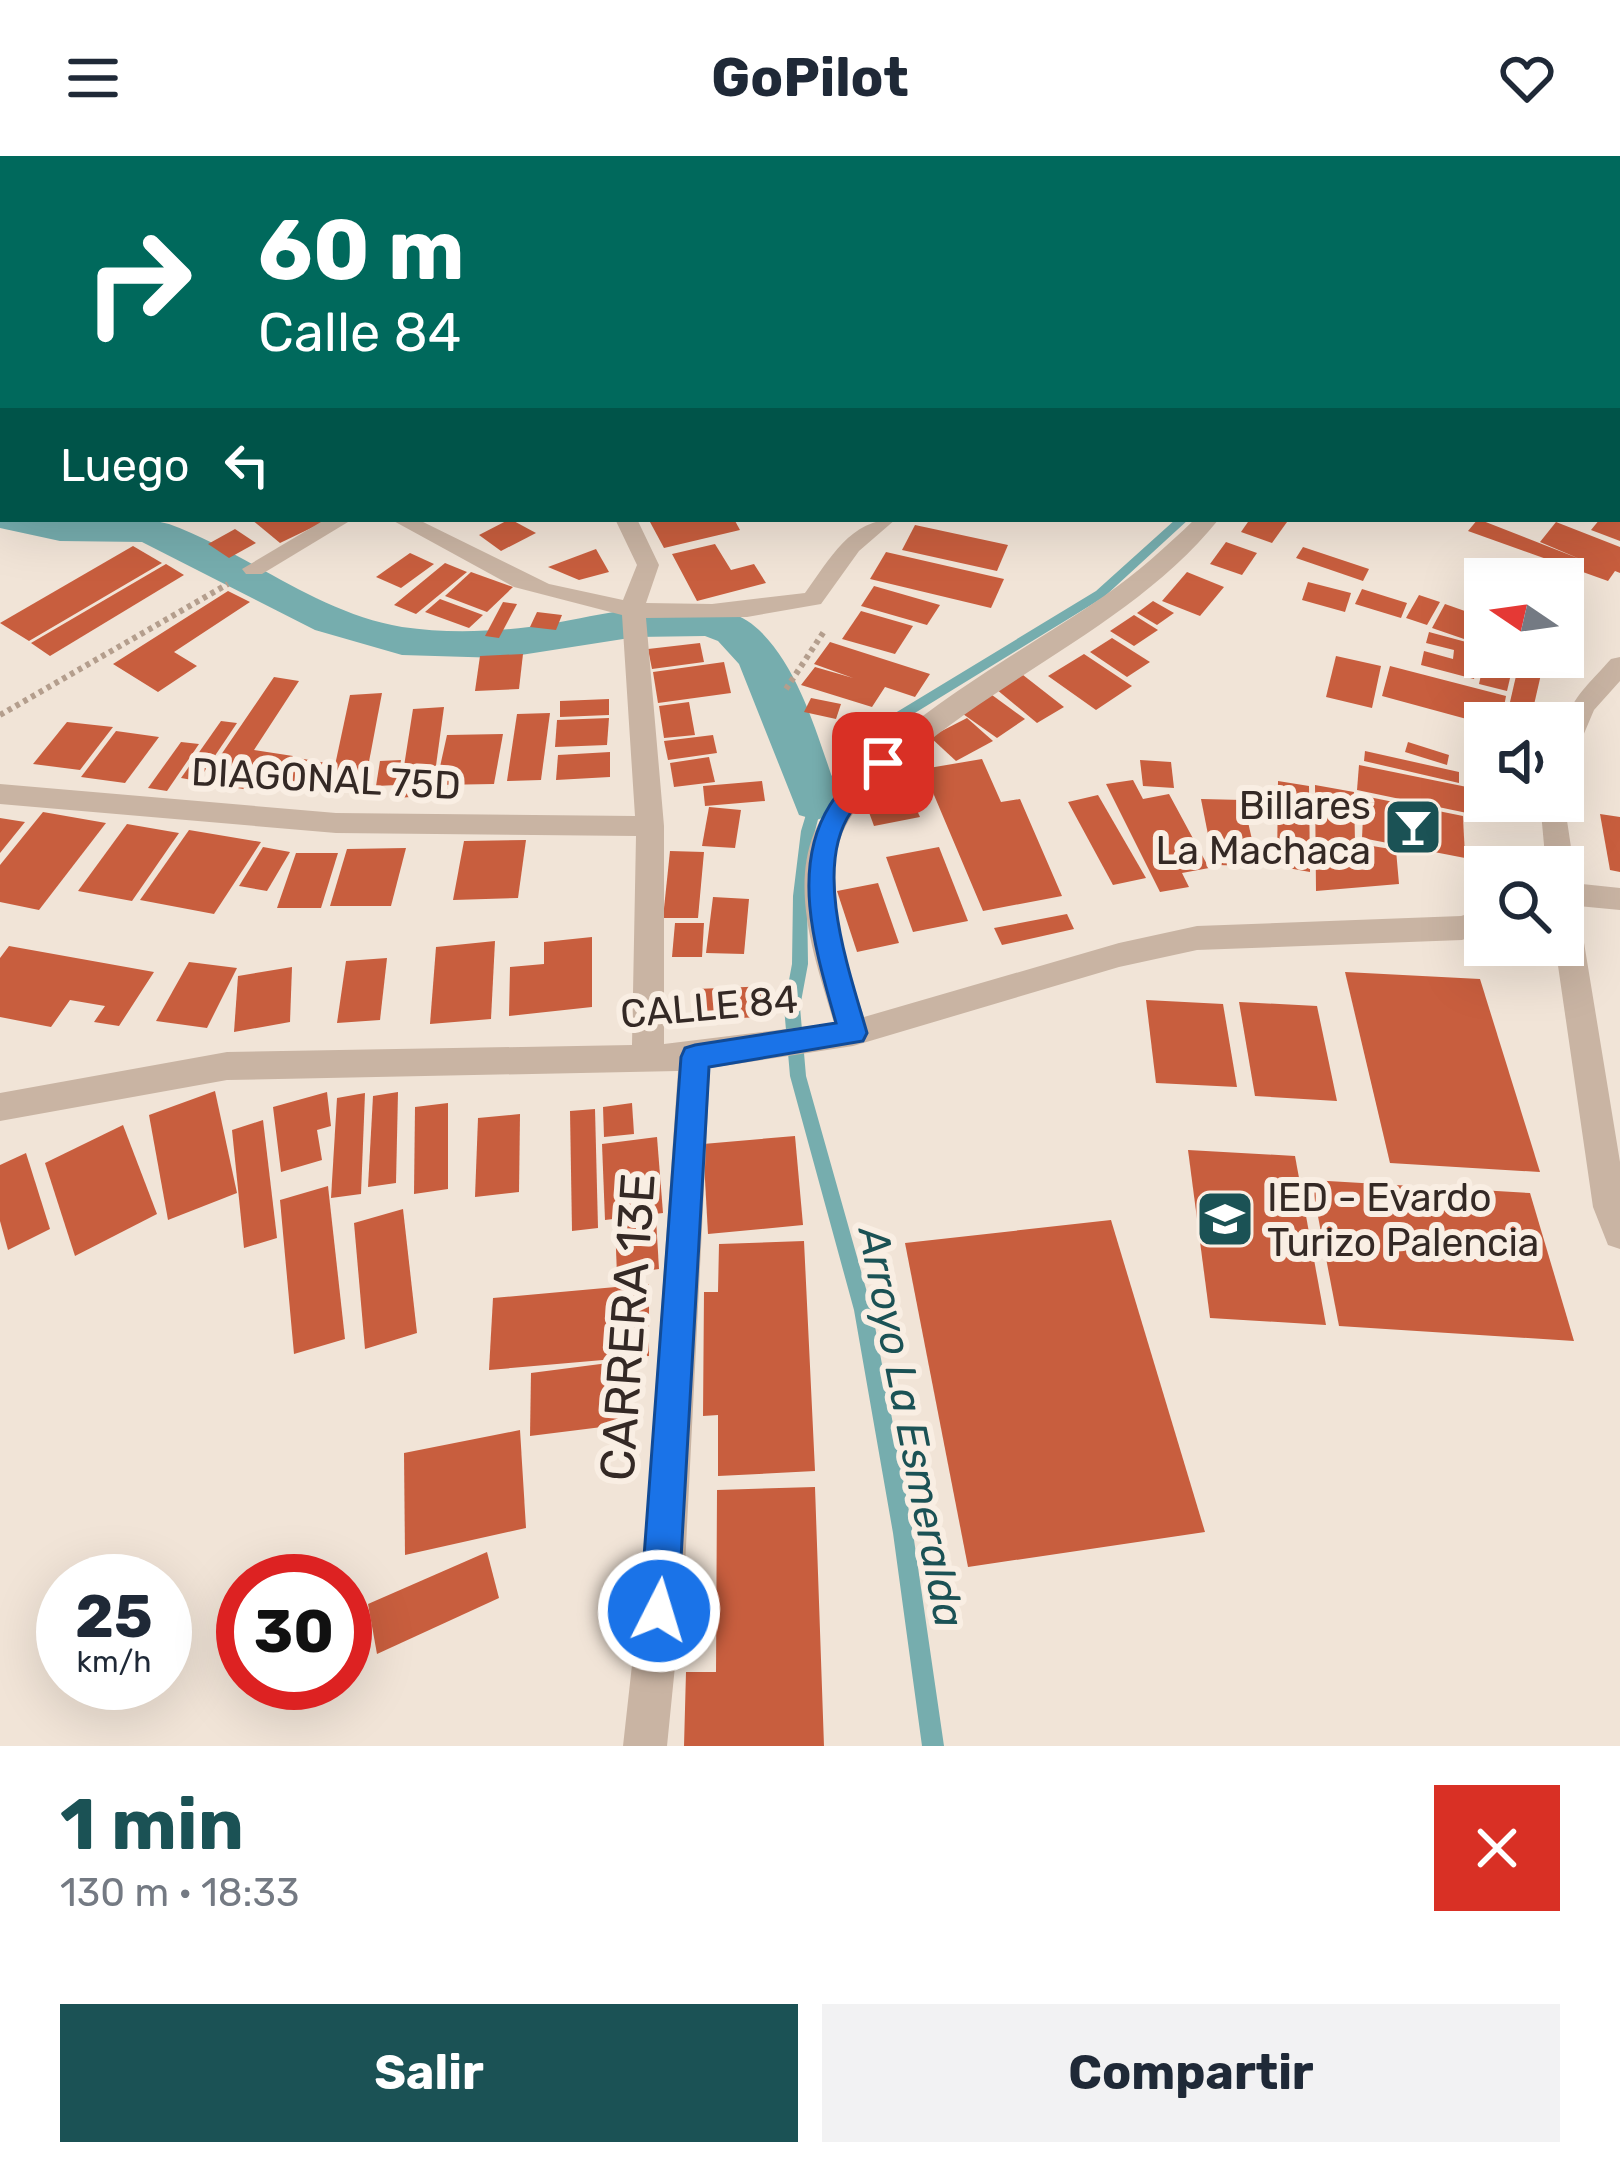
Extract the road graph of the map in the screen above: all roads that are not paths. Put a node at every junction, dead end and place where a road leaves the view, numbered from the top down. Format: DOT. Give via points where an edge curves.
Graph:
graph roads {
  1 [pos="337,522"];
  2 [pos="406,522"];
  3 [pos="627,522"];
  4 [pos="881,522"];
  5 [pos="1205,522"];
  6 [pos="254,569"];
  7 [pos="634,619"];
  8 [pos="1620,665"];
  9 [pos="1584,705"];
  10 [pos="0,794"];
  11 [pos="650,826"];
  12 [pos="1584,897"];
  13 [pos="1620,898"];
  14 [pos="1464,927"];
  15 [pos="1573,966"];
  16 [pos="839,1036"];
  17 [pos="648,1057"];
  18 [pos="695,1057"];
  19 [pos="0,1107"];
  20 [pos="1620,1233"];
  21 [pos="645,1746"];
  1 -- 6 [label="street"];
  2 -- 7 [label="street" via="499,573"];
  3 -- 7 [label="street" via="648,565"];
  4 -- 7 [label="street" via="851,546 813,598 768,610"];
  5 -- 16 [label="street" via="1148,575 883,763 841,807 827,835 821,903"];
  7 -- 11 [label="street"];
  8 -- 9 [label="street"];
  10 -- 11 [label="street, DIAGONAL 75D" via="337,823"];
  11 -- 17 [label="street"];
  12 -- 13 [label="street"];
  14 -- 16 [label="street, CALLE 84" via="1197,938"];
  15 -- 20 [label="street"];
  16 -- 18 [label="street, CALLE 84"];
  17 -- 18 [label="street, CALLE 84"];
  17 -- 19 [label="street, CALLE 84" via="227,1066"];
  18 -- 21 [label="street, CARRERA 13E"];
}
